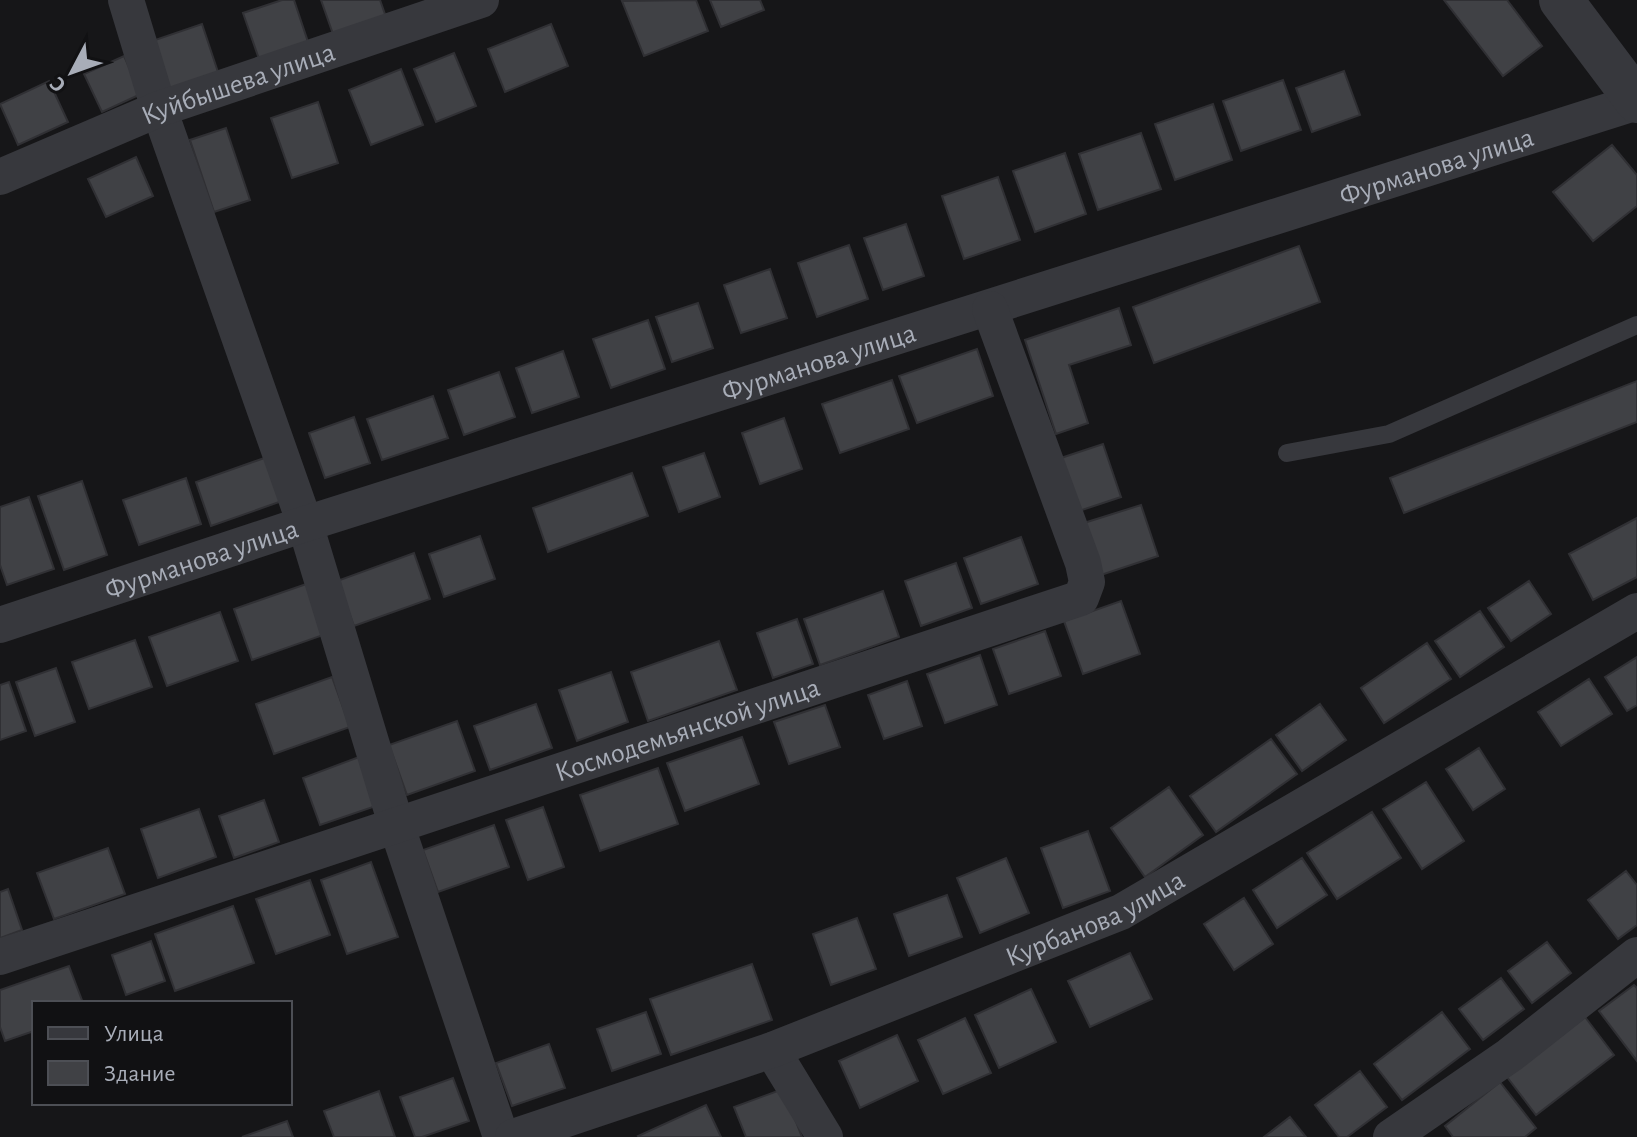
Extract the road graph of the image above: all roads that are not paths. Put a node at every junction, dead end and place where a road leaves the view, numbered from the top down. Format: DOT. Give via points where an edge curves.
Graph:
graph roads {
  1 [pos="126,0"];
  2 [pos="481,0"];
  3 [pos="1561,0"];
  4 [pos="1637,102"];
  5 [pos="159,109"];
  6 [pos="0,177"];
  7 [pos="990,309"];
  8 [pos="1637,325"];
  9 [pos="1287,453"];
  10 [pos="305,524"];
  11 [pos="1637,611"];
  12 [pos="0,625"];
  13 [pos="396,824"];
  14 [pos="1637,955"];
  15 [pos="0,957"];
  16 [pos="772,1050"];
  17 [pos="501,1137"];
  18 [pos="513,1137"];
  19 [pos="825,1137"];
  20 [pos="1391,1137"];
  1 -- 5 [label="street"];
  2 -- 5 [label="street, Куйбышева улица"];
  3 -- 4 [label="street"];
  4 -- 7 [label="street, Фурманова улица"];
  5 -- 6 [label="street, Куйбышева улица"];
  5 -- 10 [label="street"];
  7 -- 10 [label="street, Фурманова улица"];
  7 -- 13 [label="street, Космодемьянской улица" via="1083,563 1087,582 1081,598"];
  8 -- 9 [label="lane" via="1389,434"];
  10 -- 12 [label="street, Фурманова улица"];
  10 -- 13 [label="street"];
  11 -- 16 [label="street, Курбанова улица" via="1121,912"];
  13 -- 15 [label="street, Космодемьянской улица"];
  13 -- 17 [label="street"];
  14 -- 20 [label="street" via="1510,1055"];
  16 -- 18 [label="street, Курбанова улица"];
  16 -- 19 [label="street"];
}
